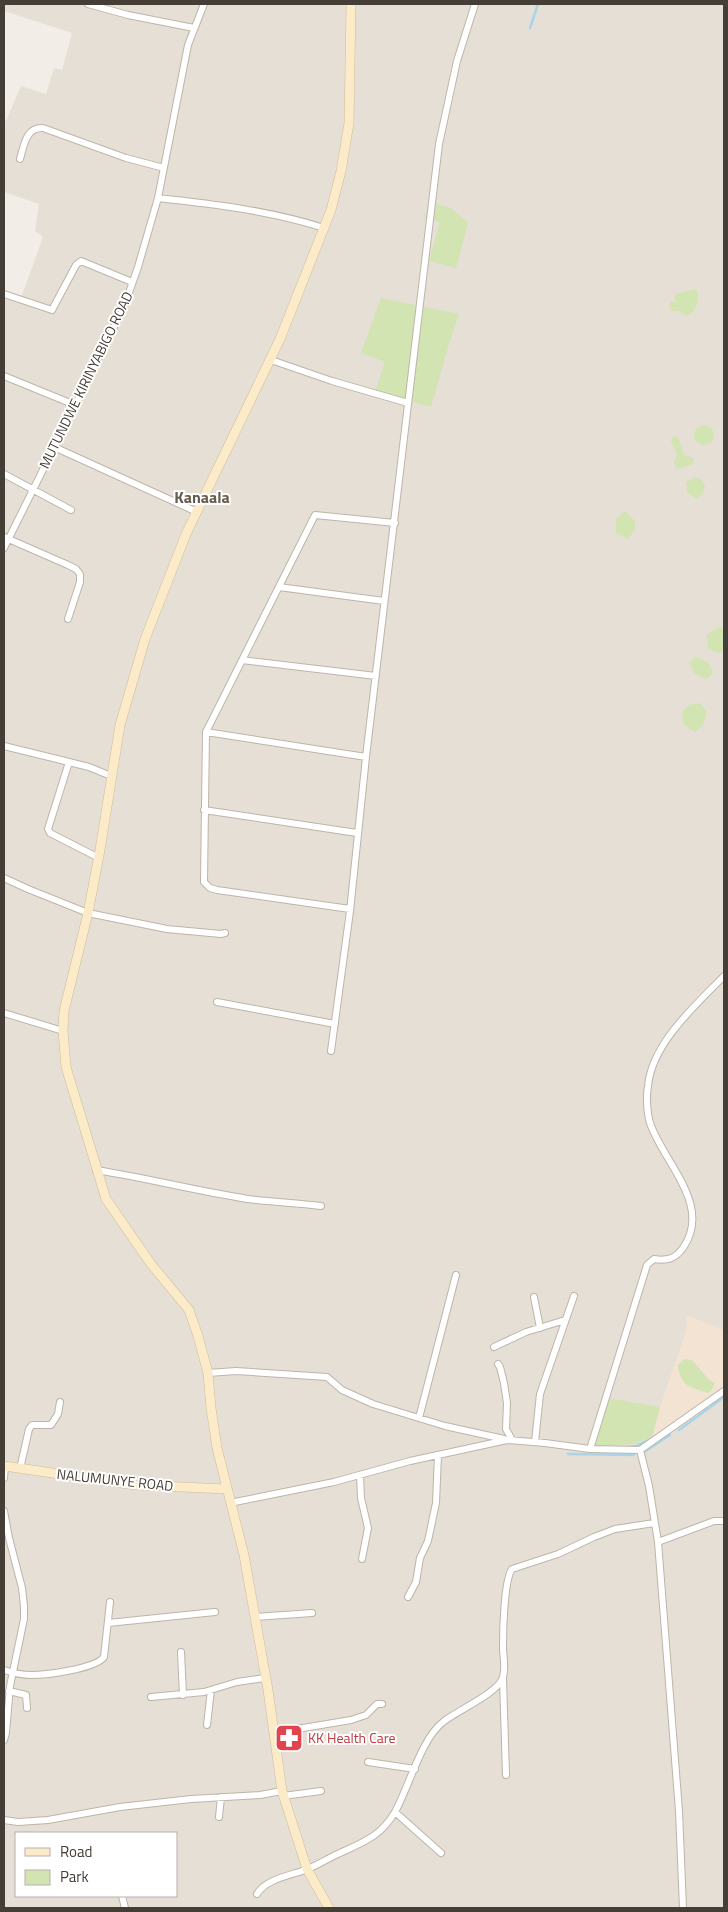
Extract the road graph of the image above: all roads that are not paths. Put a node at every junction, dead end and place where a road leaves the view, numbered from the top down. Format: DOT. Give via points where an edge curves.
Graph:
graph roads {
  1 [pos="88,4"];
  2 [pos="204,4"];
  3 [pos="351,4"];
  4 [pos="475,4"];
  5 [pos="194,28"];
  6 [pos="20,159"];
  7 [pos="164,168"];
  8 [pos="158,198"];
  9 [pos="324,228"];
  10 [pos="132,282"];
  11 [pos="4,294"];
  12 [pos="271,360"];
  13 [pos="4,376"];
  14 [pos="408,403"];
  15 [pos="75,405"];
  16 [pos="54,447"];
  17 [pos="4,474"];
  18 [pos="33,490"];
  19 [pos="71,510"];
  20 [pos="197,512"];
  21 [pos="395,523"];
  22 [pos="6,538"];
  23 [pos="4,548"];
  24 [pos="279,587"];
  25 [pos="384,601"];
  26 [pos="68,619"];
  27 [pos="242,660"];
  28 [pos="376,676"];
  29 [pos="206,732"];
  30 [pos="4,746"];
  31 [pos="366,757"];
  32 [pos="69,762"];
  33 [pos="111,776"];
  34 [pos="204,810"];
  35 [pos="357,833"];
  36 [pos="99,858"];
  37 [pos="4,878"];
  38 [pos="350,909"];
  39 [pos="88,912"];
  40 [pos="225,933"];
  41 [pos="724,976"];
  42 [pos="218,1002"];
  43 [pos="4,1013"];
  44 [pos="335,1024"];
  45 [pos="62,1031"];
  46 [pos="332,1051"];
  47 [pos="96,1170"];
  48 [pos="321,1206"];
  49 [pos="456,1275"];
  50 [pos="534,1296"];
  51 [pos="574,1296"];
  52 [pos="565,1320"];
  53 [pos="540,1328"];
  54 [pos="494,1348"];
  55 [pos="498,1364"];
  56 [pos="208,1373"];
  57 [pos="724,1392"];
  58 [pos="60,1402"];
  59 [pos="419,1418"];
  60 [pos="509,1440"];
  61 [pos="535,1442"];
  62 [pos="590,1449"];
  63 [pos="640,1450"];
  64 [pos="438,1455"];
  65 [pos="4,1466"];
  66 [pos="20,1469"];
  67 [pos="360,1475"];
  68 [pos="4,1478"];
  69 [pos="227,1489"];
  70 [pos="230,1503"];
  71 [pos="4,1511"];
  72 [pos="724,1521"];
  73 [pos="654,1523"];
  74 [pos="658,1542"];
  75 [pos="362,1559"];
  76 [pos="408,1597"];
  77 [pos="110,1602"];
  78 [pos="215,1612"];
  79 [pos="312,1613"];
  80 [pos="255,1617"];
  81 [pos="108,1624"];
  82 [pos="181,1652"];
  83 [pos="4,1670"];
  84 [pos="13,1673"];
  85 [pos="265,1678"];
  86 [pos="503,1678"];
  87 [pos="211,1690"];
  88 [pos="9,1691"];
  89 [pos="183,1695"];
  90 [pos="152,1697"];
  91 [pos="382,1704"];
  92 [pos="27,1708"];
  93 [pos="6,1717"];
  94 [pos="207,1725"];
  95 [pos="273,1733"];
  96 [pos="4,1740"];
  97 [pos="368,1762"];
  98 [pos="415,1769"];
  99 [pos="506,1775"];
  100 [pos="321,1790"];
  101 [pos="282,1793"];
  102 [pos="221,1797"];
  103 [pos="395,1812"];
  104 [pos="219,1816"];
  105 [pos="4,1820"];
  106 [pos="441,1853"];
  107 [pos="307,1869"];
  108 [pos="257,1894"];
  109 [pos="329,1908"];
  110 [pos="683,1908"];
  1 -- 5 [label="street"];
  2 -- 5 [label="street, MUTUNDWE KIRINYABIGO ROAD"];
  3 -- 9 [label="street" via="348,123 341,171"];
  4 -- 14 [label="street" via="457,61 439,144"];
  5 -- 7 [label="street, MUTUNDWE KIRINYABIGO ROAD" via="188,44"];
  6 -- 7 [label="street" via="28,134 32,129 44,128 126,158"];
  7 -- 8 [label="street, MUTUNDWE KIRINYABIGO ROAD"];
  8 -- 9 [label="street" via="257,211"];
  8 -- 10 [label="street, MUTUNDWE KIRINYABIGO ROAD"];
  9 -- 12 [label="street"];
  10 -- 11 [label="street" via="81,261 52,310"];
  10 -- 15 [label="street, MUTUNDWE KIRINYABIGO ROAD" via="124,307"];
  12 -- 14 [label="street"];
  12 -- 20 [label="street"];
  13 -- 15 [label="street"];
  14 -- 21 [label="street"];
  15 -- 16 [label="street, MUTUNDWE KIRINYABIGO ROAD"];
  16 -- 18 [label="street, MUTUNDWE KIRINYABIGO ROAD"];
  16 -- 20 [label="street"];
  17 -- 18 [label="street"];
  18 -- 19 [label="street"];
  18 -- 22 [label="street, MUTUNDWE KIRINYABIGO ROAD"];
  20 -- 33 [label="street" via="145,639 120,725"];
  21 -- 24 [label="street" via="315,515"];
  21 -- 25 [label="street"];
  22 -- 23 [label="street, MUTUNDWE KIRINYABIGO ROAD"];
  22 -- 26 [label="street" via="68,565 80,574"];
  24 -- 25 [label="street"];
  24 -- 27 [label="street"];
  25 -- 28 [label="street"];
  27 -- 28 [label="street"];
  27 -- 29 [label="street"];
  28 -- 31 [label="street"];
  29 -- 31 [label="street"];
  29 -- 34 [label="street"];
  30 -- 32 [label="street"];
  31 -- 35 [label="street"];
  32 -- 33 [label="street"];
  32 -- 36 [label="street" via="48,832"];
  33 -- 36 [label="street"];
  34 -- 35 [label="street"];
  34 -- 38 [label="street" via="204,882 210,888"];
  35 -- 38 [label="street"];
  36 -- 39 [label="street"];
  37 -- 39 [label="street"];
  38 -- 44 [label="street"];
  39 -- 40 [label="street" via="168,929"];
  39 -- 45 [label="street"];
  41 -- 62 [label="street" via="663,1045 649,1079 650,1122 662,1151 690,1197 690,1231 686,1244 673,1258 654,1259 647,1265"];
  42 -- 44 [label="street"];
  43 -- 45 [label="street"];
  44 -- 46 [label="street"];
  45 -- 47 [label="street" via="66,1067"];
  47 -- 48 [label="street" via="250,1199"];
  47 -- 56 [label="street" via="110,1206 191,1314"];
  49 -- 59 [label="street"];
  50 -- 53 [label="street"];
  51 -- 52 [label="street"];
  52 -- 53 [label="street"];
  52 -- 61 [label="street" via="540,1394"];
  53 -- 54 [label="street"];
  55 -- 60 [label="street" via="507,1403"];
  56 -- 59 [label="street" via="327,1377 342,1390 373,1404"];
  56 -- 69 [label="street" via="211,1408"];
  57 -- 63 [label="street"];
  58 -- 66 [label="street" via="58,1414 51,1425 28,1428"];
  59 -- 60 [label="street"];
  60 -- 61 [label="street"];
  60 -- 64 [label="street"];
  61 -- 62 [label="street"];
  62 -- 63 [label="street"];
  63 -- 73 [label="street"];
  64 -- 67 [label="street"];
  64 -- 76 [label="street" via="436,1503 428,1541"];
  65 -- 66 [label="street, NALUMUNYE ROAD"];
  65 -- 68 [label="street"];
  66 -- 69 [label="street, NALUMUNYE ROAD" via="136,1485"];
  67 -- 70 [label="street"];
  67 -- 75 [label="street" via="368,1528"];
  69 -- 70 [label="street"];
  70 -- 80 [label="street" via="244,1555"];
  71 -- 84 [label="street" via="24,1606"];
  72 -- 74 [label="street" via="714,1521"];
  73 -- 74 [label="street"];
  73 -- 86 [label="street" via="615,1529 558,1554 512,1569 506,1589"];
  74 -- 110 [label="street" via="679,1811"];
  77 -- 81 [label="street"];
  78 -- 81 [label="street"];
  79 -- 80 [label="street"];
  80 -- 85 [label="street"];
  81 -- 84 [label="street" via="104,1657 98,1663 50,1674"];
  82 -- 89 [label="street"];
  83 -- 84 [label="street"];
  84 -- 88 [label="street"];
  85 -- 87 [label="street"];
  85 -- 95 [label="street"];
  86 -- 98 [label="street" via="494,1689 437,1727"];
  86 -- 99 [label="street"];
  87 -- 89 [label="street"];
  87 -- 94 [label="street"];
  88 -- 92 [label="street" via="26,1695"];
  88 -- 93 [label="street"];
  89 -- 90 [label="street"];
  91 -- 95 [label="street" via="351,1720"];
  93 -- 96 [label="street"];
  95 -- 101 [label="street"];
  97 -- 98 [label="street"];
  98 -- 103 [label="street"];
  100 -- 101 [label="street"];
  101 -- 102 [label="street"];
  101 -- 107 [label="street"];
  102 -- 104 [label="street"];
  102 -- 105 [label="street" via="120,1807 57,1819"];
  103 -- 106 [label="street"];
  103 -- 107 [label="street" via="366,1842"];
  107 -- 108 [label="street" via="268,1884"];
  107 -- 109 [label="street"];
}
